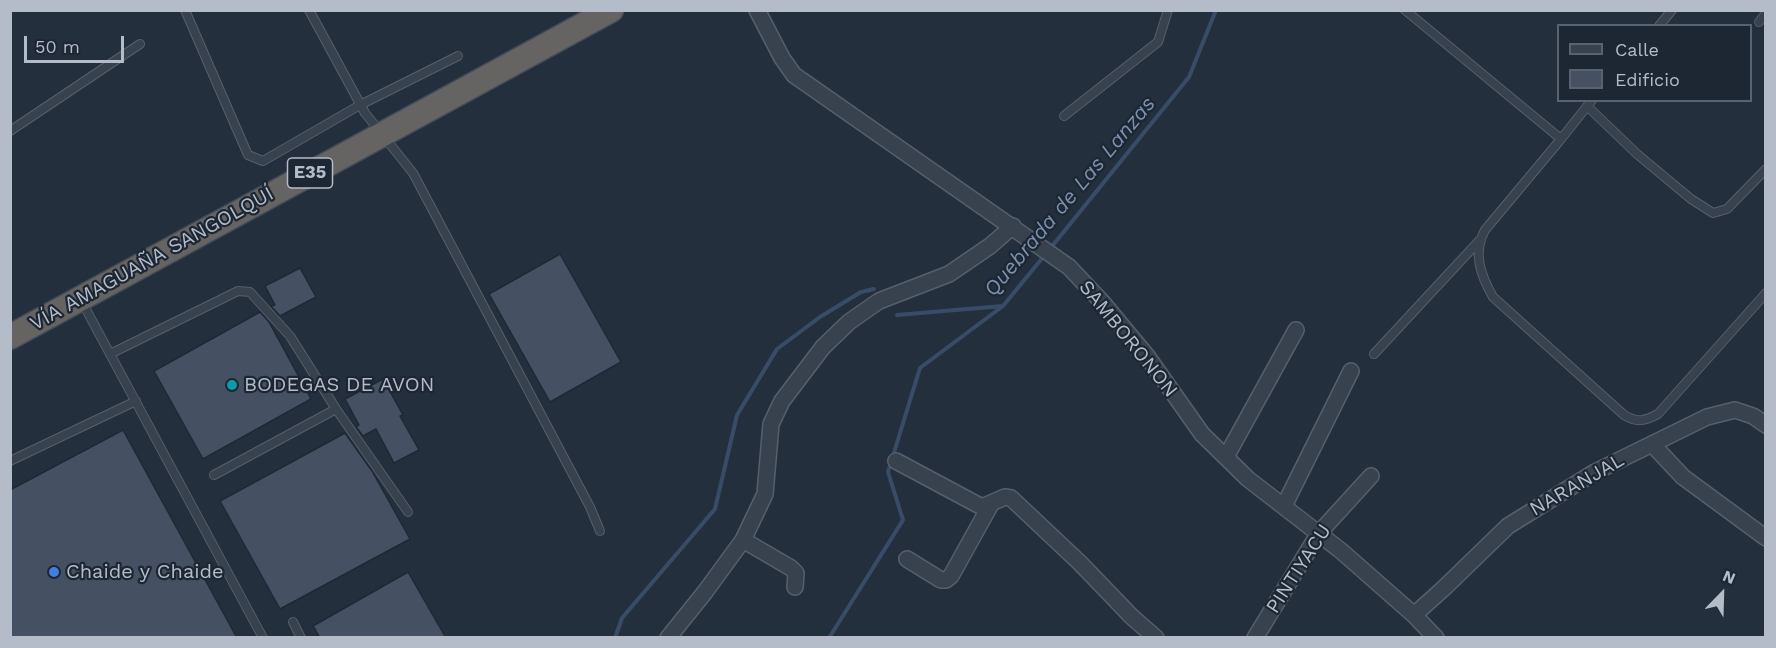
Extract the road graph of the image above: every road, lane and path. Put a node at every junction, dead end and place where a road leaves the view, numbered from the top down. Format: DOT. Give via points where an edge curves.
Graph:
graph roads {
  1 [pos="185,10"];
  2 [pos="309,10"];
  3 [pos="611,10"];
  4 [pos="757,10"];
  5 [pos="1168,10"];
  6 [pos="1405,10"];
  7 [pos="1672,10"];
  8 [pos="1766,13"];
  9 [pos="1759,22"];
  10 [pos="1661,24"];
  11 [pos="140,44"];
  12 [pos="458,56"];
  13 [pos="1589,104"];
  14 [pos="360,105"];
  15 [pos="1064,116"];
  16 [pos="10,131"];
  17 [pos="381,134"];
  18 [pos="1561,139"];
  19 [pos="1766,169"];
  20 [pos="1018,230"];
  21 [pos="1479,241"];
  22 [pos="1766,293"];
  23 [pos="80,298"];
  24 [pos="1296,330"];
  25 [pos="10,337"];
  26 [pos="110,354"];
  27 [pos="1374,354"];
  28 [pos="1351,371"];
  29 [pos="136,401"];
  30 [pos="336,409"];
  31 [pos="1766,425"];
  32 [pos="1652,444"];
  33 [pos="1226,458"];
  34 [pos="10,461"];
  35 [pos="896,461"];
  36 [pos="214,475"];
  37 [pos="1371,476"];
  38 [pos="990,504"];
  39 [pos="1284,506"];
  40 [pos="408,512"];
  41 [pos="600,531"];
  42 [pos="1319,533"];
  43 [pos="1766,538"];
  44 [pos="743,540"];
  45 [pos="907,560"];
  46 [pos="795,587"];
  47 [pos="1414,615"];
  48 [pos="293,622"];
  49 [pos="263,638"];
  50 [pos="301,638"];
  51 [pos="668,638"];
  52 [pos="1156,638"];
  53 [pos="1255,638"];
  54 [pos="1436,638"];
  1 -- 14 [label="lane" via="248,155 255,159 263,161"];
  2 -- 14 [label="lane"];
  3 -- 17 [label="highway, VÍA AMAGUAÑA SANGOLQUÍ / E35"];
  4 -- 20 [label="street, SAMBORONON" via="794,75"];
  5 -- 15 [label="lane" via="1158,42"];
  6 -- 18 [label="lane"];
  7 -- 10 [label="lane"];
  8 -- 9 [label="lane"];
  11 -- 16 [label="lane"];
  12 -- 14 [label="lane"];
  13 -- 18 [label="lane"];
  13 -- 19 [label="lane" via="1636,154 1713,213 1727,209"];
  14 -- 17 [label="lane"];
  17 -- 23 [label="highway, VÍA AMAGUAÑA SANGOLQUÍ / E35"];
  17 -- 41 [label="lane" via="413,173"];
  18 -- 21 [label="lane"];
  20 -- 33 [label="street, SAMBORONON" via="1069,267 1103,303 1147,356 1202,434"];
  20 -- 44 [label="street" via="949,274 879,301 823,347 782,401 771,424 765,494"];
  21 -- 22 [label="lane" via="1483,280 1493,297 1632,420 1644,421 1658,414"];
  21 -- 27 [label="lane"];
  23 -- 25 [label="highway, VÍA AMAGUAÑA SANGOLQUÍ / E35"];
  23 -- 26 [label="lane"];
  24 -- 33 [label="street"];
  26 -- 29 [label="lane"];
  26 -- 30 [label="lane" via="238,291 250,292 290,336"];
  28 -- 39 [label="street"];
  29 -- 34 [label="lane"];
  29 -- 49 [label="lane"];
  30 -- 36 [label="lane"];
  30 -- 40 [label="lane"];
  31 -- 32 [label="street, NARANJAL" via="1735,410 1707,417"];
  32 -- 43 [label="street" via="1683,477"];
  32 -- 47 [label="street, NARANJAL" via="1595,472 1508,525"];
  33 -- 39 [label="street, SAMBORONON"];
  35 -- 38 [label="street" via="972,503 982,507"];
  37 -- 42 [label="street, PINTIYACU"];
  38 -- 45 [label="street" via="946,580"];
  38 -- 52 [label="street" via="1011,498"];
  39 -- 42 [label="street, SAMBORONON"];
  42 -- 47 [label="street, SAMBORONON"];
  42 -- 53 [label="street, PINTIYACU"];
  44 -- 46 [label="street" via="791,568 796,573"];
  44 -- 51 [label="street"];
  47 -- 54 [label="street, SAMBORONON"];
  48 -- 50 [label="lane"];
}
